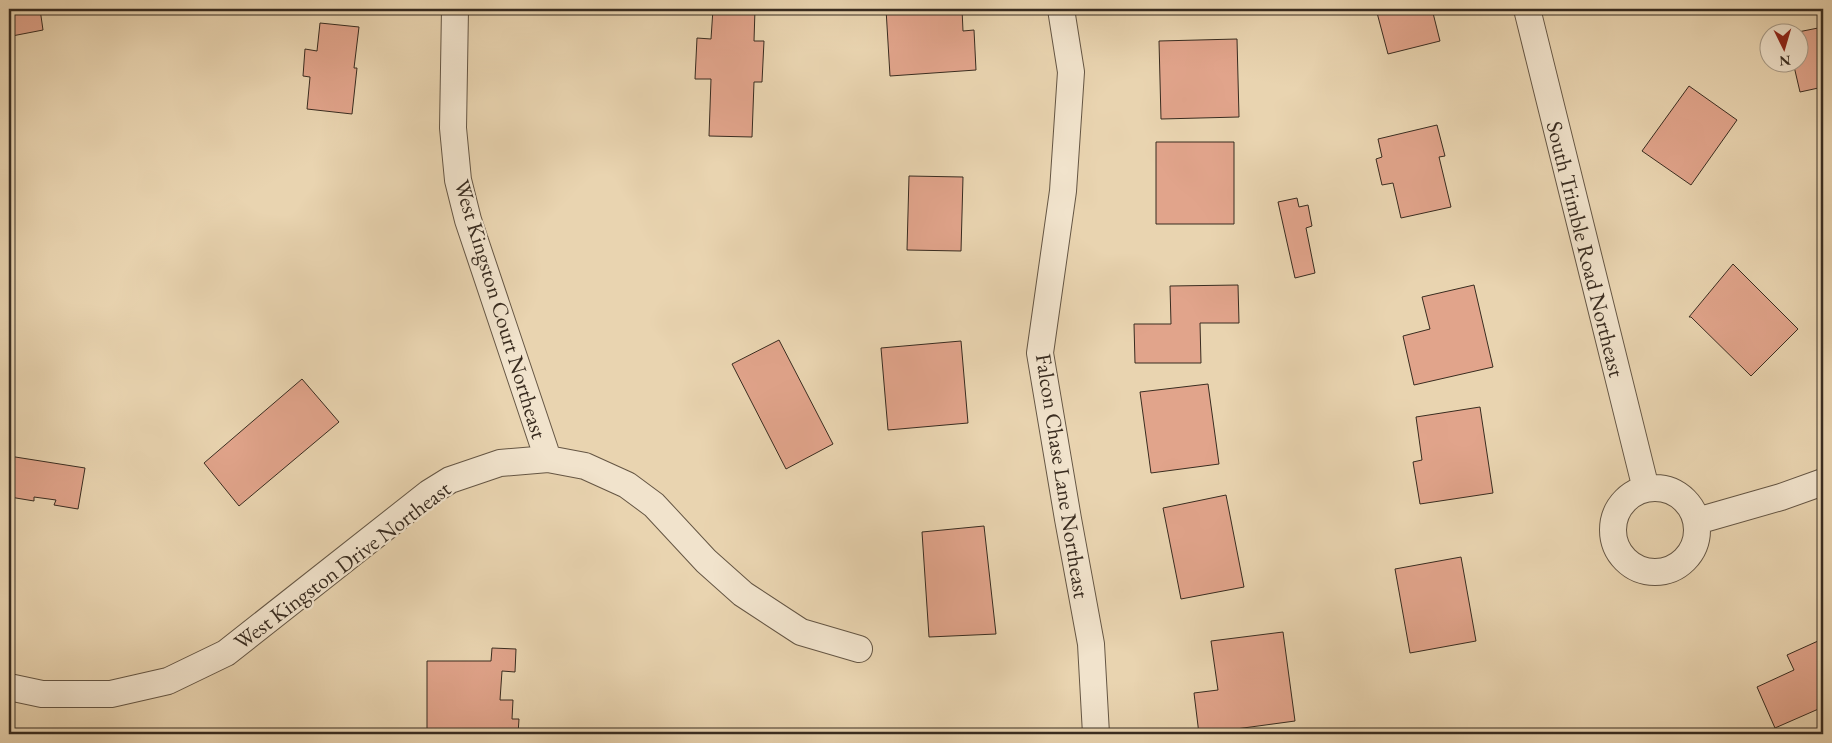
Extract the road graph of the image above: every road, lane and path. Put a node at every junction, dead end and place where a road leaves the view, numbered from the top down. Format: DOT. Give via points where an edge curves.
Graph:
graph roads {
  1 [pos="455,9"];
  2 [pos="1061,9"];
  3 [pos="1527,9"];
  4 [pos="548,459"];
  5 [pos="1823,482"];
  6 [pos="1646,489"];
  7 [pos="1697,520"];
  8 [pos="859,649"];
  9 [pos="9,687"];
  10 [pos="1096,734"];
  1 -- 4 [label="street, West Kingston Court Northeast" via="453,128 458,180 468,220"];
  2 -- 10 [label="street, Falcon Chase Lane Northeast" via="1071,72 1063,191 1040,353 1091,644"];
  3 -- 6 [label="street, South Trimble Road Northeast"];
  4 -- 8 [label="street, West Kingston Drive Northeast" via="585,466 627,485 654,505 706,562 743,594 801,632"];
  4 -- 9 [label="street, West Kingston Drive Northeast" via="500,462 450,480 429,493 226,653 168,681 111,694 42,694"];
  5 -- 7 [label="street"];
  6 -- 7 [label="street" via="1672,491 1692,508"];
  6 -- 7 [label="street" via="1633,494 1615,516 1616,544 1632,566 1660,572 1674,568 1694,548"];
}
